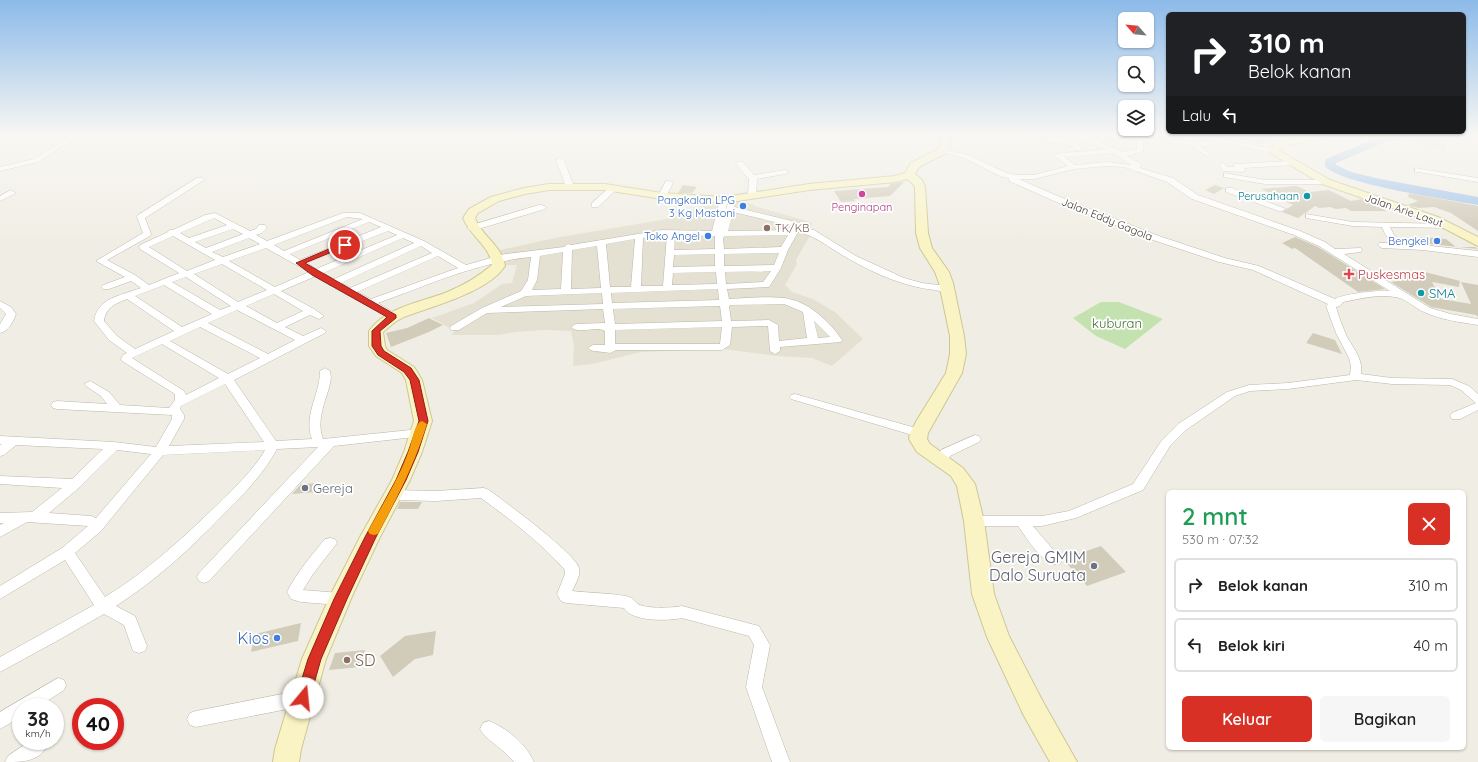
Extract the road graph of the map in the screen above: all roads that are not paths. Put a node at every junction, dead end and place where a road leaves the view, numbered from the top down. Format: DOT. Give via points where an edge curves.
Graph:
graph roads {
  1 [pos="564,171"];
  2 [pos="747,171"];
  3 [pos="911,171"];
  4 [pos="996,171"];
  5 [pos="1060,171"];
  6 [pos="1142,171"];
  7 [pos="1305,171"];
  8 [pos="1421,171"];
  9 [pos="785,172"];
  10 [pos="1147,172"];
  11 [pos="908,174"];
  12 [pos="1005,175"];
  13 [pos="1227,175"];
  14 [pos="753,177"];
  15 [pos="1240,177"];
  16 [pos="200,180"];
  17 [pos="1478,180"];
  18 [pos="1326,182"];
  19 [pos="570,187"];
  20 [pos="613,189"];
  21 [pos="12,194"];
  22 [pos="752,196"];
  23 [pos="0,200"];
  24 [pos="729,203"];
  25 [pos="595,205"];
  26 [pos="542,207"];
  27 [pos="1308,216"];
  28 [pos="720,218"];
  29 [pos="729,218"];
  30 [pos="369,219"];
  31 [pos="1260,220"];
  32 [pos="1385,224"];
  33 [pos="234,226"];
  34 [pos="262,226"];
  35 [pos="1449,226"];
  36 [pos="387,228"];
  37 [pos="472,228"];
  38 [pos="795,230"];
  39 [pos="172,232"];
  40 [pos="671,232"];
  41 [pos="249,235"];
  42 [pos="403,235"];
  43 [pos="719,235"];
  44 [pos="638,236"];
  45 [pos="189,241"];
  46 [pos="601,242"];
  47 [pos="1478,242"];
  48 [pos="420,243"];
  49 [pos="266,244"];
  50 [pos="1382,245"];
  51 [pos="1400,245"];
  52 [pos="568,247"];
  53 [pos="784,250"];
  54 [pos="1334,250"];
  55 [pos="1358,250"];
  56 [pos="206,251"];
  57 [pos="719,252"];
  58 [pos="438,253"];
  59 [pos="283,254"];
  60 [pos="536,254"];
  61 [pos="669,254"];
  62 [pos="1478,254"];
  63 [pos="499,259"];
  64 [pos="223,260"];
  65 [pos="300,263"];
  66 [pos="465,268"];
  67 [pos="777,268"];
  68 [pos="720,269"];
  69 [pos="668,270"];
  70 [pos="186,274"];
  71 [pos="315,274"];
  72 [pos="132,277"];
  73 [pos="165,282"];
  74 [pos="332,282"];
  75 [pos="106,287"];
  76 [pos="723,287"];
  77 [pos="147,288"];
  78 [pos="667,288"];
  79 [pos="636,289"];
  80 [pos="947,289"];
  81 [pos="606,290"];
  82 [pos="274,291"];
  83 [pos="566,291"];
  84 [pos="349,292"];
  85 [pos="524,293"];
  86 [pos="1401,295"];
  87 [pos="128,296"];
  88 [pos="370,303"];
  89 [pos="0,304"];
  90 [pos="1337,304"];
  91 [pos="725,305"];
  92 [pos="238,306"];
  93 [pos="608,307"];
  94 [pos="485,310"];
  95 [pos="808,312"];
  96 [pos="219,314"];
  97 [pos="393,316"];
  98 [pos="1478,322"];
  99 [pos="201,323"];
  100 [pos="727,325"];
  101 [pos="278,326"];
  102 [pos="576,327"];
  103 [pos="455,328"];
  104 [pos="610,329"];
  105 [pos="0,330"];
  106 [pos="321,331"];
  107 [pos="182,332"];
  108 [pos="162,340"];
  109 [pos="303,340"];
  110 [pos="837,340"];
  111 [pos="814,341"];
  112 [pos="593,348"];
  113 [pos="830,348"];
  114 [pos="610,350"];
  115 [pos="133,354"];
  116 [pos="268,358"];
  117 [pos="325,371"];
  118 [pos="1355,377"];
  119 [pos="227,378"];
  120 [pos="90,384"];
  121 [pos="794,397"];
  122 [pos="1478,400"];
  123 [pos="57,405"];
  124 [pos="1478,406"];
  125 [pos="178,407"];
  126 [pos="116,408"];
  127 [pos="1456,416"];
  128 [pos="420,433"];
  129 [pos="919,433"];
  130 [pos="975,439"];
  131 [pos="0,440"];
  132 [pos="13,441"];
  133 [pos="325,442"];
  134 [pos="114,446"];
  135 [pos="273,446"];
  136 [pos="160,451"];
  137 [pos="0,452"];
  138 [pos="942,462"];
  139 [pos="0,480"];
  140 [pos="75,484"];
  141 [pos="393,495"];
  142 [pos="0,518"];
  143 [pos="29,518"];
  144 [pos="974,521"];
  145 [pos="1022,522"];
  146 [pos="96,526"];
  147 [pos="0,532"];
  148 [pos="330,543"];
  149 [pos="67,552"];
  150 [pos="1056,560"];
  151 [pos="204,577"];
  152 [pos="0,594"];
  153 [pos="340,599"];
  154 [pos="103,606"];
  155 [pos="139,646"];
  156 [pos="0,665"];
  157 [pos="58,685"];
  158 [pos="38,698"];
  159 [pos="303,698"];
  160 [pos="12,714"];
  161 [pos="196,720"];
  162 [pos="0,721"];
  163 [pos="489,729"];
  164 [pos="32,750"];
  165 [pos="14,762"];
  166 [pos="286,762"];
  167 [pos="526,762"];
  168 [pos="781,762"];
  169 [pos="1064,762"];
  1 -- 19 [label="street"];
  2 -- 14 [label="street"];
  3 -- 11 [label="street"];
  4 -- 12 [label="street, Jalan Eddy Gagola"];
  5 -- 12 [label="street" via="1034,177"];
  6 -- 10 [label="street"];
  7 -- 18 [label="street, Jalan Arie Lasut"];
  8 -- 17 [label="street"];
  9 -- 14 [label="street"];
  10 -- 31 [label="street" via="1170,180 1195,197"];
  11 -- 22 [label="street" via="896,179 809,187"];
  11 -- 80 [label="street" via="920,187 924,242 942,272"];
  12 -- 90 [label="street, Jalan Eddy Gagola" via="1095,215 1212,257 1256,268"];
  13 -- 15 [label="street"];
  14 -- 22 [label="street" via="755,181"];
  15 -- 18 [label="street" via="1266,182"];
  15 -- 31 [label="street" via="1229,190 1282,209"];
  16 -- 72 [label="street" via="141,217 148,234 100,261"];
  18 -- 35 [label="street, Jalan Arie Lasut" via="1417,212"];
  19 -- 20 [label="street"];
  19 -- 37 [label="street" via="536,189 489,202 473,211 469,218"];
  20 -- 24 [label="street" via="665,189"];
  20 -- 25 [label="street"];
  21 -- 23 [label="street"];
  22 -- 24 [label="street"];
  24 -- 28 [label="street"];
  24 -- 29 [label="street"];
  24 -- 38 [label="street" via="796,225"];
  26 -- 37 [label="street"];
  27 -- 32 [label="street" via="1353,224"];
  28 -- 29 [label="street"];
  28 -- 43 [label="street"];
  29 -- 43 [label="street"];
  30 -- 36 [label="street"];
  30 -- 49 [label="street" via="360,215 346,215"];
  30 -- 59 [label="street"];
  31 -- 54 [label="street" via="1303,235"];
  32 -- 35 [label="street"];
  32 -- 51 [label="street" via="1390,237"];
  33 -- 39 [label="street" via="212,215"];
  33 -- 41 [label="street"];
  33 -- 45 [label="street"];
  34 -- 41 [label="street" via="264,228"];
  35 -- 47 [label="street, Jalan Arie Lasut"];
  36 -- 42 [label="street"];
  36 -- 65 [label="street"];
  37 -- 63 [label="street" via="491,246"];
  38 -- 43 [label="street"];
  38 -- 53 [label="street"];
  38 -- 80 [label="street" via="811,232 853,258 901,280 920,286"];
  39 -- 45 [label="street"];
  39 -- 70 [label="street" via="143,247"];
  40 -- 43 [label="street"];
  40 -- 44 [label="street"];
  40 -- 61 [label="street"];
  41 -- 49 [label="street"];
  41 -- 56 [label="street"];
  42 -- 48 [label="street"];
  42 -- 71 [label="street"];
  43 -- 57 [label="street"];
  44 -- 46 [label="street"];
  44 -- 79 [label="street"];
  45 -- 56 [label="street"];
  46 -- 52 [label="street"];
  46 -- 81 [label="street"];
  48 -- 58 [label="street"];
  48 -- 74 [label="street"];
  49 -- 59 [label="street"];
  49 -- 64 [label="street"];
  50 -- 51 [label="street"];
  51 -- 62 [label="street"];
  52 -- 60 [label="street"];
  52 -- 83 [label="street"];
  53 -- 57 [label="street"];
  53 -- 67 [label="street"];
  54 -- 55 [label="street"];
  54 -- 86 [label="street"];
  56 -- 64 [label="street"];
  57 -- 61 [label="street"];
  57 -- 68 [label="street"];
  58 -- 66 [label="street"];
  58 -- 84 [label="street"];
  59 -- 65 [label="street"];
  60 -- 63 [label="street"];
  60 -- 85 [label="street" via="534,277 529,289"];
  61 -- 69 [label="street"];
  63 -- 66 [label="street"];
  63 -- 97 [label="street" via="499,266 483,279"];
  64 -- 70 [label="street"];
  64 -- 82 [label="street"];
  65 -- 71 [label="street"];
  66 -- 88 [label="street"];
  67 -- 68 [label="street"];
  67 -- 76 [label="street" via="766,285"];
  68 -- 69 [label="street"];
  68 -- 76 [label="street"];
  69 -- 78 [label="street"];
  70 -- 73 [label="street"];
  70 -- 92 [label="street"];
  71 -- 74 [label="street"];
  71 -- 82 [label="street"];
  72 -- 75 [label="street"];
  72 -- 77 [label="street"];
  73 -- 77 [label="street"];
  73 -- 96 [label="street"];
  74 -- 84 [label="street"];
  76 -- 78 [label="street"];
  76 -- 91 [label="street"];
  77 -- 87 [label="street"];
  78 -- 79 [label="street"];
  79 -- 81 [label="street"];
  80 -- 129 [label="street" via="957,336 958,354 954,373"];
  81 -- 83 [label="street"];
  81 -- 93 [label="street"];
  82 -- 92 [label="street"];
  82 -- 101 [label="street" via="315,313"];
  83 -- 85 [label="street"];
  84 -- 88 [label="street"];
  85 -- 94 [label="street"];
  86 -- 90 [label="street" via="1394,293 1339,300"];
  86 -- 98 [label="street" via="1440,315"];
  87 -- 107 [label="street"];
  87 -- 115 [label="street" via="108,303 100,312 100,321 113,338"];
  88 -- 97 [label="street"];
  89 -- 105 [label="street" via="11,314"];
  90 -- 118 [label="street" via="1331,306 1345,342 1354,354"];
  91 -- 93 [label="street" via="719,303"];
  91 -- 95 [label="street" via="729,302 784,301"];
  91 -- 100 [label="street"];
  92 -- 96 [label="street"];
  92 -- 101 [label="street"];
  93 -- 94 [label="street"];
  93 -- 104 [label="street"];
  94 -- 103 [label="street"];
  95 -- 110 [label="street" via="822,321"];
  95 -- 111 [label="street"];
  96 -- 99 [label="street"];
  97 -- 128 [label="street" via="376,331 377,346 381,353 408,370 414,380 423,421"];
  99 -- 107 [label="street"];
  99 -- 116 [label="street"];
  100 -- 104 [label="street"];
  100 -- 111 [label="street" via="771,324 775,347"];
  100 -- 114 [label="street" via="726,343 722,347 614,347"];
  101 -- 109 [label="street"];
  102 -- 104 [label="street" via="602,325"];
  104 -- 114 [label="street"];
  106 -- 109 [label="street"];
  107 -- 108 [label="street"];
  108 -- 115 [label="street"];
  108 -- 119 [label="street"];
  109 -- 116 [label="street"];
  110 -- 111 [label="street"];
  110 -- 113 [label="street"];
  112 -- 114 [label="street"];
  115 -- 125 [label="street" via="126,359 180,393"];
  116 -- 119 [label="street"];
  117 -- 133 [label="street" via="326,377 313,426"];
  118 -- 122 [label="street" via="1392,381 1452,382 1466,388"];
  118 -- 145 [label="street" via="1346,380 1249,388 1231,394 1182,426 1166,444 1138,487 1071,515"];
  119 -- 125 [label="street"];
  119 -- 135 [label="street"];
  120 -- 126 [label="street" via="105,394"];
  121 -- 129 [label="street"];
  123 -- 126 [label="street"];
  124 -- 127 [label="street"];
  125 -- 126 [label="street"];
  125 -- 136 [label="street" via="178,418"];
  128 -- 133 [label="street"];
  128 -- 141 [label="street"];
  129 -- 138 [label="street" via="918,439 923,448"];
  130 -- 138 [label="street" via="945,453"];
  131 -- 132 [label="street"];
  132 -- 134 [label="street"];
  132 -- 137 [label="street"];
  133 -- 135 [label="street"];
  133 -- 151 [label="street"];
  134 -- 136 [label="street"];
  134 -- 140 [label="street"];
  135 -- 136 [label="street"];
  135 -- 154 [label="street" via="256,472 195,535 136,584"];
  136 -- 146 [label="street"];
  138 -- 144 [label="street" via="957,472 966,484"];
  139 -- 140 [label="street"];
  140 -- 143 [label="street"];
  141 -- 153 [label="street"];
  141 -- 168 [label="street" via="484,493 520,520 572,568 564,594 566,597 625,602 637,610 671,615 682,612 754,631 762,645 754,687"];
  142 -- 143 [label="street"];
  143 -- 146 [label="street" via="91,521"];
  143 -- 147 [label="street"];
  144 -- 145 [label="street"];
  144 -- 169 [label="street" via="983,594 998,637 1033,708"];
  145 -- 150 [label="street" via="1045,551"];
  146 -- 149 [label="street"];
  148 -- 153 [label="street" via="294,592 301,596"];
  149 -- 152 [label="street"];
  149 -- 154 [label="street"];
  153 -- 159 [label="street" via="314,659"];
  154 -- 155 [label="street" via="130,622"];
  154 -- 156 [label="street"];
  157 -- 158 [label="street"];
  159 -- 161 [label="street"];
  159 -- 166 [label="street"];
  160 -- 162 [label="street"];
  163 -- 167 [label="street" via="504,739"];
  164 -- 165 [label="street"];
}
